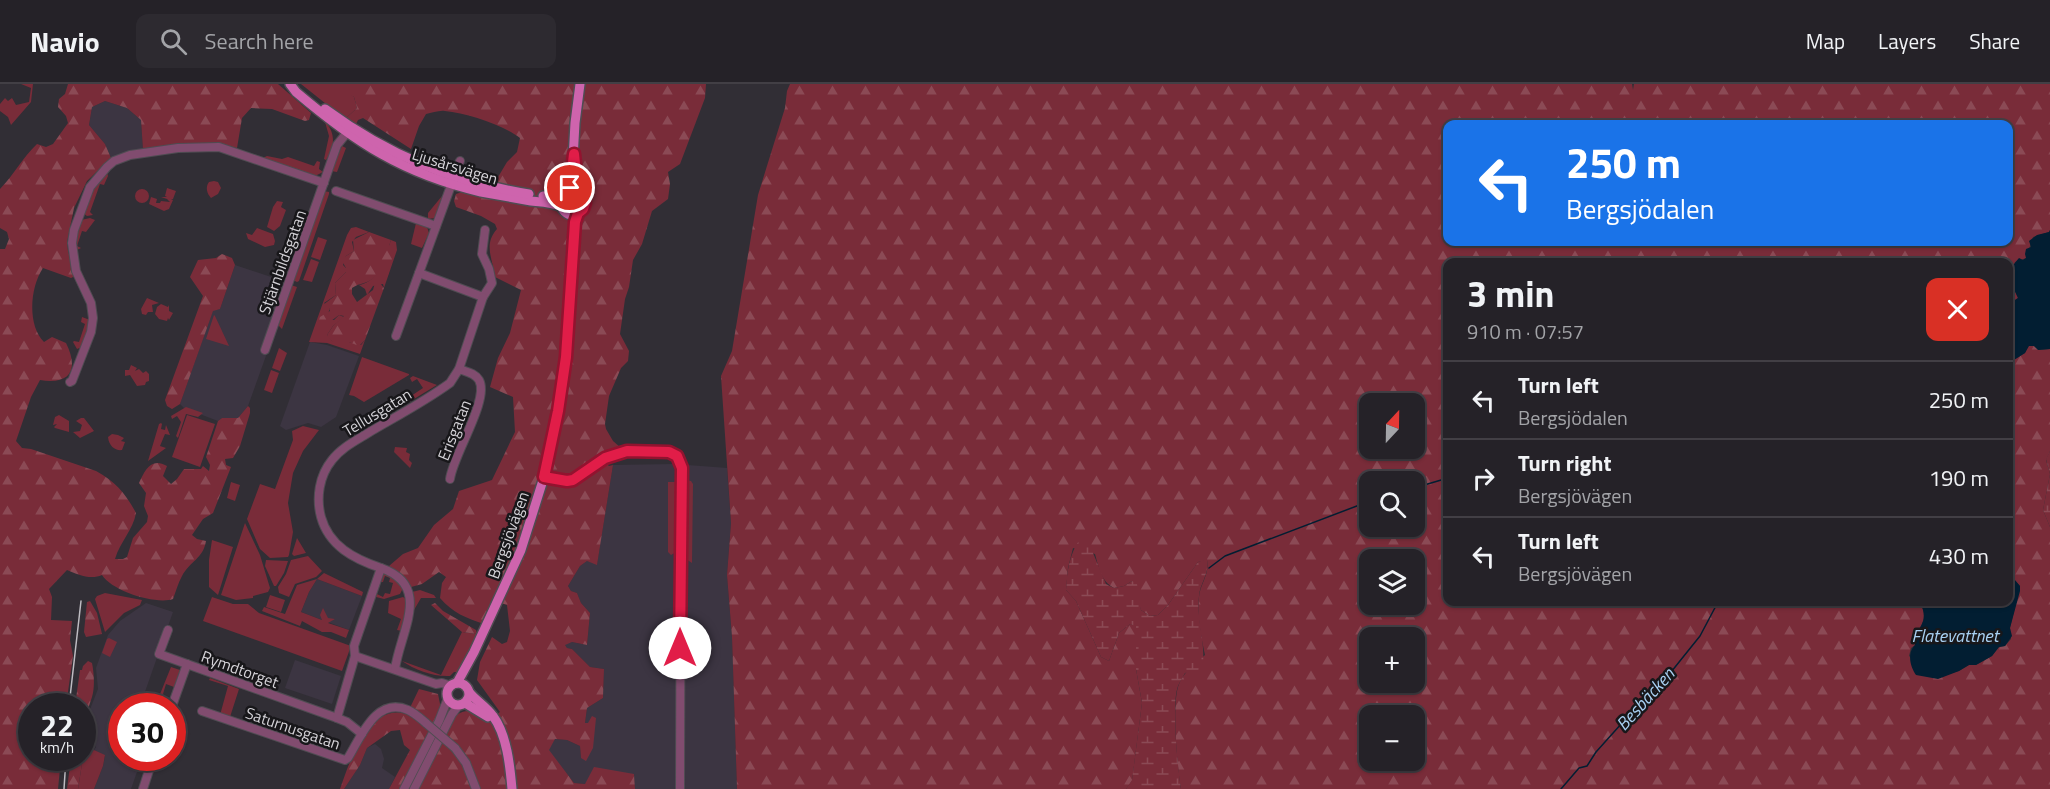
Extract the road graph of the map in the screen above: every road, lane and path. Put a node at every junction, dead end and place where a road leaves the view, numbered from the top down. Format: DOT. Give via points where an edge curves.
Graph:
graph roads {
  1 [pos="580,84"];
  2 [pos="291,85"];
  3 [pos="348,130"];
  4 [pos="574,154"];
  5 [pos="460,160"];
  6 [pos="452,181"];
  7 [pos="324,183"];
  8 [pos="336,191"];
  9 [pos="566,194"];
  10 [pos="580,194"];
  11 [pos="564,209"];
  12 [pos="578,213"];
  13 [pos="436,226"];
  14 [pos="485,230"];
  15 [pos="572,245"];
  16 [pos="419,273"];
  17 [pos="483,297"];
  18 [pos="396,336"];
  19 [pos="265,350"];
  20 [pos="459,369"];
  21 [pos="70,382"];
  22 [pos="544,477"];
  23 [pos="450,479"];
  24 [pos="381,568"];
  25 [pos="168,630"];
  26 [pos="474,652"];
  27 [pos="355,656"];
  28 [pos="187,664"];
  29 [pos="395,669"];
  30 [pos="451,690"];
  31 [pos="469,691"];
  32 [pos="177,693"];
  33 [pos="462,704"];
  34 [pos="202,711"];
  35 [pos="337,718"];
  36 [pos="347,722"];
  37 [pos="499,730"];
  38 [pos="362,734"];
  39 [pos="148,771"];
  40 [pos="142,789"];
  41 [pos="404,789"];
  42 [pos="414,789"];
  43 [pos="476,789"];
  44 [pos="512,789"];
  45 [pos="680,789"];
  1 -- 4 [label="main road, Bergsjövägen"];
  2 -- 3 [label="main road, Ljusårsvägen"];
  3 -- 6 [label="main road, Ljusårsvägen" via="396,163"];
  3 -- 7 [label="street, Stjärnbildsgatan"];
  4 -- 9 [label="main road, Bergsjövägen"];
  4 -- 10 [label="main road, Bergsjövägen"];
  5 -- 6 [label="street"];
  6 -- 9 [label="main road, Ljusårsvägen" via="539,196"];
  6 -- 11 [label="main road, Ljusårsvägen" via="497,195 553,203"];
  6 -- 13 [label="street"];
  7 -- 19 [label="street, Stjärnbildsgatan"];
  7 -- 21 [label="street" via="219,147 178,148 114,161 90,187 72,239 74,264 91,303 93,318"];
  8 -- 13 [label="street"];
  9 -- 10 [label="main road"];
  9 -- 11 [label="main road, Bergsjövägen" via="562,201"];
  10 -- 12 [label="main road, Bergsjövägen" via="585,203"];
  11 -- 12 [label="main road"];
  11 -- 15 [label="main road, Bergsjövägen"];
  12 -- 15 [label="main road, Bergsjövägen"];
  13 -- 16 [label="street"];
  14 -- 17 [label="street, Tellusgatan" via="482,254 492,283"];
  15 -- 22 [label="main road, Bergsjövägen" via="566,357"];
  16 -- 17 [label="street"];
  16 -- 18 [label="street"];
  17 -- 20 [label="street, Tellusgatan"];
  20 -- 23 [label="street, Erisgatan" via="478,378 482,394"];
  20 -- 24 [label="street, Tellusgatan" via="449,384 349,444 330,462 322,478 320,510 329,534 344,552"];
  22 -- 26 [label="main road, Bergsjövägen" via="521,550"];
  22 -- 45 [label="street" via="573,480 605,458 627,451 669,452 681,463"];
  24 -- 27 [label="street" via="354,646"];
  24 -- 29 [label="street, Tellusgatan" via="404,583 410,600 410,615"];
  25 -- 28 [label="street, Rymdtorget" via="159,654"];
  26 -- 30 [label="main road, Bergsjövägen"];
  26 -- 31 [label="main road, Bergsjövägen"];
  27 -- 29 [label="street"];
  27 -- 35 [label="street"];
  28 -- 32 [label="street"];
  28 -- 35 [label="street, Rymdtorget"];
  29 -- 30 [label="street" via="442,683"];
  30 -- 31 [label="main road" via="464,685"];
  30 -- 33 [label="main road" via="452,703"];
  30 -- 41 [label="street, Bergsjövägen"];
  31 -- 33 [label="main road, Bergsjövägen"];
  31 -- 37 [label="main road" via="491,713"];
  33 -- 37 [label="main road" via="482,712"];
  33 -- 42 [label="street, Bergsjövägen" via="452,714"];
  34 -- 38 [label="street, Saturnusgatan" via="342,759 348,758"];
  35 -- 36 [label="street, Rymdtorget"];
  36 -- 38 [label="street, Saturnusgatan"];
  37 -- 44 [label="main road"];
  38 -- 43 [label="street, Saturnusgatan, bridge" via="379,713 389,708 410,710 455,748"];
  39 -- 40 [label="street"];
}
